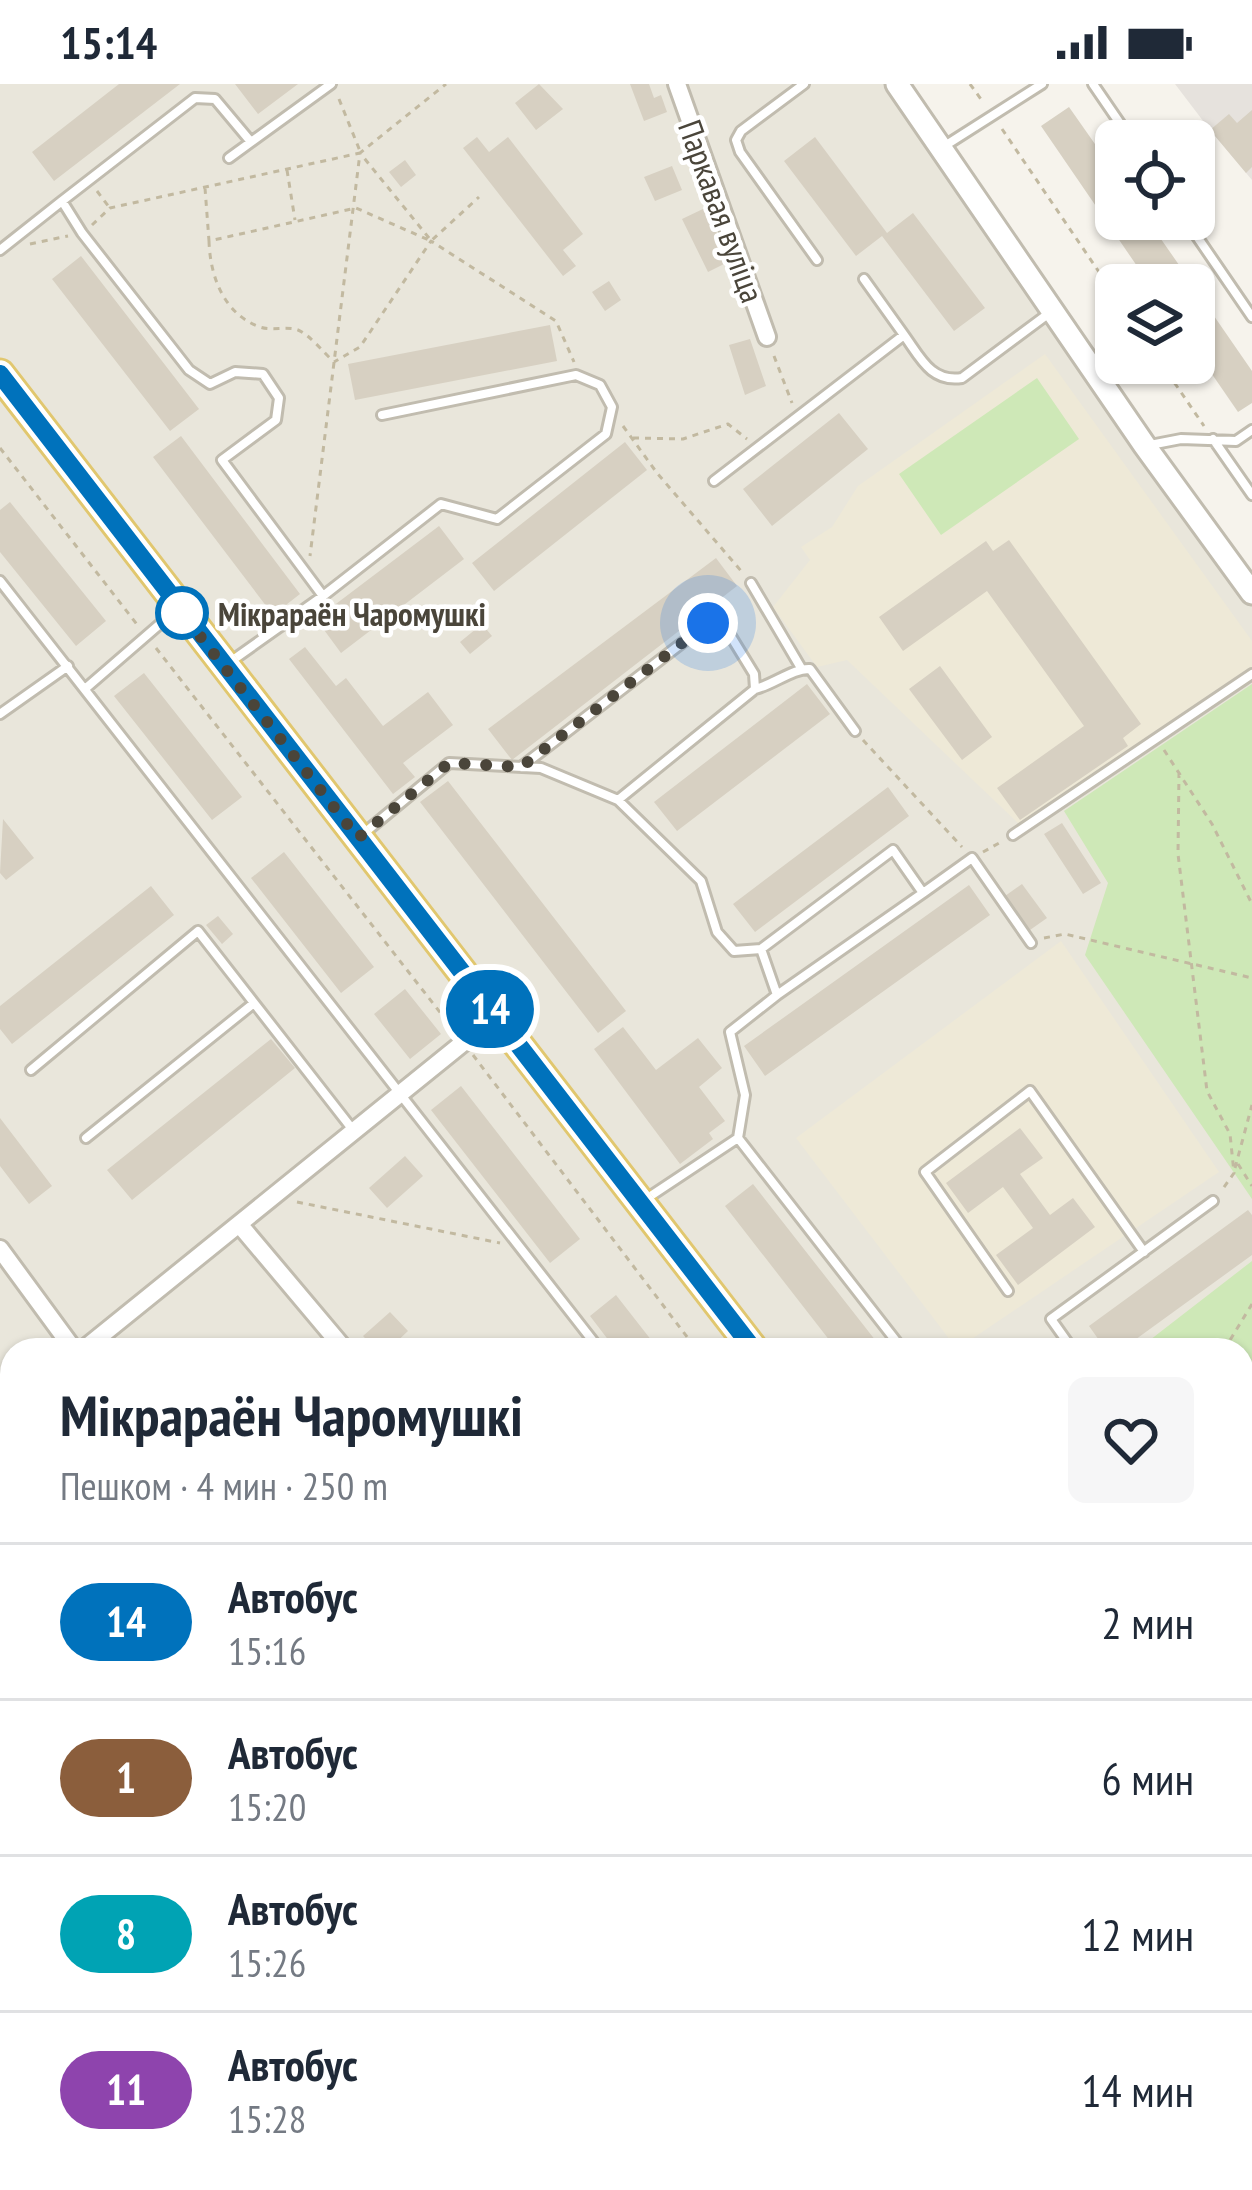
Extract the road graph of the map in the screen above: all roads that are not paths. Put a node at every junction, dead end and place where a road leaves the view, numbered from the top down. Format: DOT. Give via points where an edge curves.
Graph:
graph roads {
  1 [pos="332,84"];
  2 [pos="677,84"];
  3 [pos="804,84"];
  4 [pos="897,84"];
  5 [pos="1042,84"];
  6 [pos="1093,84"];
  7 [pos="1118,120"];
  8 [pos="251,142"];
  9 [pos="942,148"];
  10 [pos="229,158"];
  11 [pos="62,201"];
  12 [pos="1199,240"];
  13 [pos="0,250"];
  14 [pos="817,260"];
  15 [pos="864,279"];
  16 [pos="1054,309"];
  17 [pos="1252,317"];
  18 [pos="904,335"];
  19 [pos="767,338"];
  20 [pos="0,374"];
  21 [pos="382,415"];
  22 [pos="1252,430"];
  23 [pos="1212,437"];
  24 [pos="1145,446"];
  25 [pos="714,482"];
  26 [pos="1252,495"];
  27 [pos="0,581"];
  28 [pos="752,583"];
  29 [pos="1252,593"];
  30 [pos="323,596"];
  31 [pos="178,608"];
  32 [pos="68,666"];
  33 [pos="224,667"];
  34 [pos="801,668"];
  35 [pos="1252,674"];
  36 [pos="86,688"];
  37 [pos="755,689"];
  38 [pos="0,714"];
  39 [pos="855,731"];
  40 [pos="521,767"];
  41 [pos="618,800"];
  42 [pos="1012,835"];
  43 [pos="358,838"];
  44 [pos="922,893"];
  45 [pos="1031,943"];
  46 [pos="761,949"];
  47 [pos="777,995"];
  48 [pos="254,1003"];
  49 [pos="496,1017"];
  50 [pos="31,1070"];
  51 [pos="402,1092"];
  52 [pos="354,1131"];
  53 [pos="86,1138"];
  54 [pos="738,1138"];
  55 [pos="642,1202"];
  56 [pos="1213,1202"];
  57 [pos="239,1224"];
  58 [pos="0,1249"];
  59 [pos="1144,1252"];
  60 [pos="1007,1291"];
  61 [pos="70,1338"];
  62 [pos="94,1338"];
  63 [pos="335,1338"];
  64 [pos="591,1338"];
  65 [pos="745,1338"];
  66 [pos="894,1338"];
  67 [pos="1064,1338"];
  1 -- 8 [label="lane"];
  2 -- 19 [label="street, Паркавая вуліца"];
  3 -- 14 [label="lane" via="736,140"];
  4 -- 9 [label="street"];
  5 -- 9 [label="lane"];
  6 -- 7 [label="lane"];
  8 -- 10 [label="lane"];
  8 -- 11 [label="lane" via="215,98 195,98"];
  9 -- 16 [label="street"];
  11 -- 13 [label="lane"];
  11 -- 30 [label="lane" via="189,370 210,384 235,372 262,374 279,398 276,420 222,460"];
  12 -- 17 [label="lane"];
  15 -- 18 [label="lane"];
  16 -- 18 [label="lane" via="948,381 932,374"];
  16 -- 24 [label="street"];
  18 -- 25 [label="lane"];
  20 -- 31 [label="main road"];
  21 -- 30 [label="lane" via="575,375 600,385 611,409 606,434 497,519 441,504"];
  22 -- 23 [label="lane" via="1236,441"];
  23 -- 24 [label="lane"];
  23 -- 26 [label="lane"];
  24 -- 29 [label="street"];
  27 -- 32 [label="lane"];
  28 -- 34 [label="lane"];
  30 -- 33 [label="lane"];
  31 -- 33 [label="main road"];
  31 -- 36 [label="lane"];
  32 -- 36 [label="lane"];
  32 -- 38 [label="lane"];
  33 -- 43 [label="main road"];
  34 -- 37 [label="lane"];
  34 -- 39 [label="lane" via="810,669"];
  35 -- 42 [label="lane"];
  36 -- 51 [label="lane"];
  37 -- 40 [label="lane" via="724,625 708,623"];
  37 -- 41 [label="lane"];
  40 -- 41 [label="lane"];
  40 -- 43 [label="lane" via="449,763"];
  41 -- 46 [label="lane" via="701,881 717,932 734,951"];
  43 -- 49 [label="main road"];
  44 -- 45 [label="lane" via="972,858"];
  44 -- 46 [label="lane" via="893,850"];
  44 -- 47 [label="lane"];
  46 -- 47 [label="lane"];
  47 -- 54 [label="lane" via="730,1032 745,1094"];
  48 -- 50 [label="lane" via="198,931"];
  48 -- 52 [label="lane"];
  48 -- 53 [label="lane"];
  49 -- 51 [label="street"];
  49 -- 55 [label="main road"];
  51 -- 52 [label="street"];
  51 -- 64 [label="lane"];
  52 -- 57 [label="street"];
  54 -- 55 [label="lane"];
  54 -- 66 [label="lane"];
  55 -- 65 [label="main road"];
  56 -- 59 [label="lane"];
  57 -- 62 [label="street"];
  57 -- 63 [label="street"];
  58 -- 61 [label="street"];
  59 -- 60 [label="lane" via="1030,1091 925,1172"];
  59 -- 67 [label="lane" via="1051,1319"];
}
